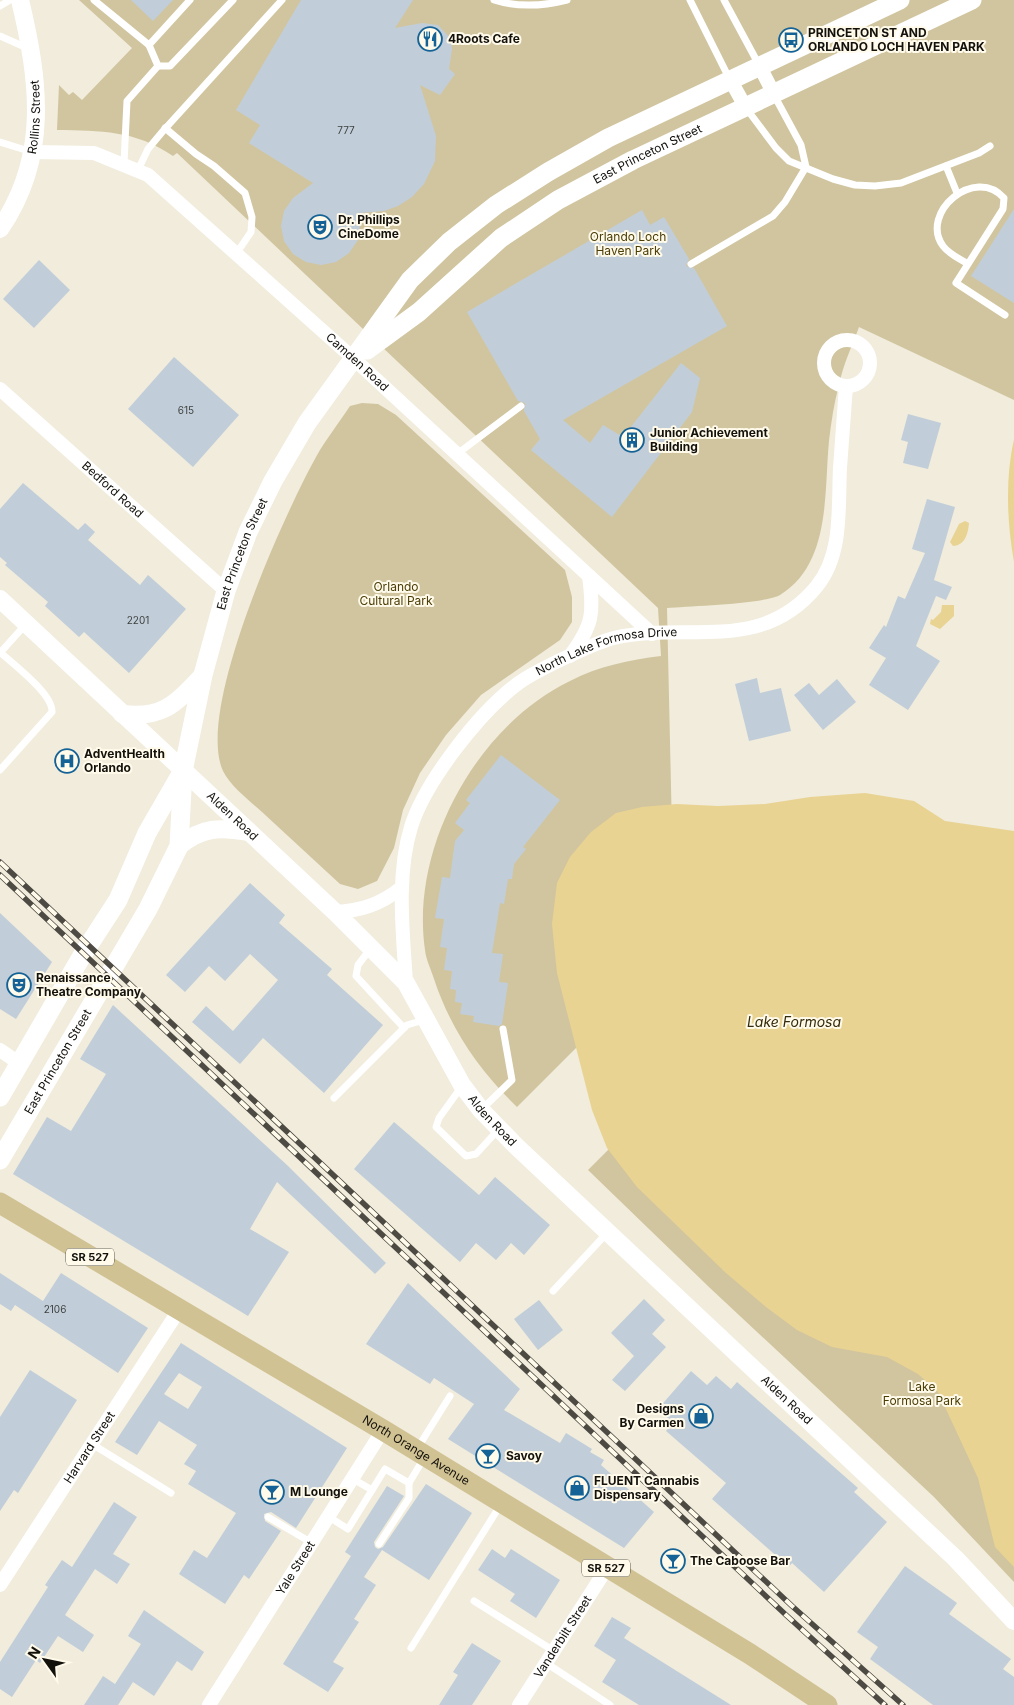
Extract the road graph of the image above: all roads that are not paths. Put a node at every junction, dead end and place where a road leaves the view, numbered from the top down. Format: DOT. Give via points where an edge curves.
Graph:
graph roads {
  1 [pos="10,0"];
  2 [pos="20,0"];
  3 [pos="94,0"];
  4 [pos="190,0"];
  5 [pos="233,0"];
  6 [pos="282,0"];
  7 [pos="494,0"];
  8 [pos="567,0"];
  9 [pos="690,0"];
  10 [pos="724,0"];
  11 [pos="900,0"];
  12 [pos="972,0"];
  13 [pos="0,6"];
  14 [pos="0,36"];
  15 [pos="149,46"];
  16 [pos="31,50"];
  17 [pos="158,66"];
  18 [pos="760,67"];
  19 [pos="730,81"];
  20 [pos="774,94"];
  21 [pos="746,108"];
  22 [pos="165,128"];
  23 [pos="0,142"];
  24 [pos="990,146"];
  25 [pos="32,152"];
  26 [pos="124,164"];
  27 [pos="946,166"];
  28 [pos="806,167"];
  29 [pos="138,170"];
  30 [pos="957,193"];
  31 [pos="0,229"];
  32 [pos="236,254"];
  33 [pos="691,264"];
  34 [pos="968,264"];
  35 [pos="1005,315"];
  36 [pos="354,359"];
  37 [pos="846,386"];
  38 [pos="0,389"];
  39 [pos="521,406"];
  40 [pos="457,454"];
  41 [pos="589,576"];
  42 [pos="226,591"];
  43 [pos="0,599"];
  44 [pos="26,624"];
  45 [pos="652,634"];
  46 [pos="0,652"];
  47 [pos="569,657"];
  48 [pos="203,675"];
  49 [pos="122,714"];
  50 [pos="0,770"];
  51 [pos="183,771"];
  52 [pos="248,832"];
  53 [pos="179,846"];
  54 [pos="401,888"];
  55 [pos="335,912"];
  56 [pos="371,948"];
  57 [pos="406,983"];
  58 [pos="425,1019"];
  59 [pos="404,1028"];
  60 [pos="503,1029"];
  61 [pos="0,1050"];
  62 [pos="20,1064"];
  63 [pos="462,1085"];
  64 [pos="0,1097"];
  65 [pos="334,1098"];
  66 [pos="481,1110"];
  67 [pos="499,1129"];
  68 [pos="0,1160"];
  69 [pos="0,1203"];
  70 [pos="608,1232"];
  71 [pos="553,1291"];
  72 [pos="179,1310"];
  73 [pos="450,1396"];
  74 [pos="384,1430"];
  75 [pos="92,1444"];
  76 [pos="420,1453"];
  77 [pos="353,1478"];
  78 [pos="409,1483"];
  79 [pos="372,1490"];
  80 [pos="171,1493"];
  81 [pos="501,1503"];
  82 [pos="268,1517"];
  83 [pos="329,1517"];
  84 [pos="312,1544"];
  85 [pos="379,1544"];
  86 [pos="607,1568"];
  87 [pos="0,1585"];
  88 [pos="474,1601"];
  89 [pos="1014,1621"];
  90 [pos="411,1648"];
  91 [pos="554,1651"];
  92 [pos="546,1663"];
  93 [pos="209,1705"];
  94 [pos="519,1705"];
  95 [pos="610,1705"];
  96 [pos="827,1705"];
  1 -- 13 [label="lane"];
  2 -- 16 [label="street, Rollins Street"];
  3 -- 15 [label="lane"];
  4 -- 15 [label="lane"];
  5 -- 17 [label="lane" via="170,66"];
  6 -- 22 [label="lane"];
  7 -- 8 [label="lane" via="521,6 546,6"];
  9 -- 19 [label="lane"];
  10 -- 18 [label="lane"];
  11 -- 18 [label="main road, East Princeton Street"];
  12 -- 20 [label="main road, East Princeton Street"];
  14 -- 16 [label="lane"];
  15 -- 17 [label="lane"];
  16 -- 25 [label="street, Rollins Street" via="38,110"];
  17 -- 26 [label="lane" via="127,102"];
  18 -- 19 [label="main road, East Princeton Street"];
  18 -- 20 [label="street"];
  19 -- 21 [label="street"];
  19 -- 36 [label="main road, East Princeton Street" via="608,138 496,205 449,242 410,280"];
  20 -- 21 [label="main road, East Princeton Street"];
  20 -- 28 [label="lane" via="801,145"];
  21 -- 28 [label="lane" via="789,161"];
  21 -- 36 [label="main road, East Princeton Street" via="633,160 558,200 501,238 419,312"];
  22 -- 29 [label="lane" via="148,148"];
  22 -- 32 [label="lane" via="245,193 252,217 251,232"];
  23 -- 25 [label="lane"];
  24 -- 27 [label="lane"];
  25 -- 26 [label="street, Camden Road" via="94,153"];
  25 -- 31 [label="street, Rollins Street" via="22,187"];
  26 -- 29 [label="street, Camden Road"];
  27 -- 28 [label="lane" via="901,183 875,186 833,179"];
  27 -- 30 [label="lane"];
  28 -- 33 [label="lane" via="773,216"];
  29 -- 32 [label="street, Camden Road" via="148,175"];
  30 -- 34 [label="lane" via="943,208 938,231 943,246"];
  30 -- 34 [label="lane" via="986,189 994,190 1004,198 1003,209"];
  32 -- 36 [label="street, Camden Road"];
  34 -- 35 [label="lane" via="956,283"];
  36 -- 40 [label="street, Camden Road"];
  36 -- 42 [label="main road, East Princeton Street" via="307,423 273,481 248,532"];
  37 -- 45 [label="street, North Lake Formosa Drive" via="838,531 830,563 818,585 795,609 770,624 718,633"];
  38 -- 42 [label="street, Bedford Road"];
  39 -- 40 [label="lane"];
  40 -- 41 [label="street, Camden Road"];
  41 -- 45 [label="street, Camden Road"];
  41 -- 47 [label="street" via="591,619 586,634"];
  42 -- 48 [label="main road, East Princeton Street"];
  43 -- 44 [label="street, Alden Road"];
  44 -- 46 [label="lane"];
  44 -- 49 [label="street, Alden Road"];
  45 -- 47 [label="street, North Lake Formosa Drive" via="614,638"];
  46 -- 50 [label="lane" via="42,691 52,712"];
  47 -- 54 [label="street, North Lake Formosa Drive" via="517,684 477,721 447,762 411,827"];
  48 -- 49 [label="street" via="174,705 156,714"];
  48 -- 51 [label="main road, East Princeton Street"];
  49 -- 51 [label="street, Alden Road"];
  51 -- 52 [label="street, Alden Road"];
  51 -- 53 [label="main road, East Princeton Street"];
  51 -- 62 [label="main road, East Princeton Street" via="148,834 118,900"];
  52 -- 53 [label="street" via="227,828 204,831"];
  52 -- 55 [label="street, Alden Road"];
  53 -- 68 [label="main road, East Princeton Street" via="148,909"];
  54 -- 55 [label="street" via="372,906"];
  54 -- 57 [label="street, North Lake Formosa Drive"];
  55 -- 56 [label="street, Alden Road"];
  56 -- 57 [label="street, Alden Road"];
  56 -- 59 [label="lane" via="358,964 356,976"];
  57 -- 58 [label="street, Alden Road"];
  58 -- 59 [label="lane"];
  58 -- 63 [label="street, Alden Road"];
  59 -- 65 [label="lane"];
  60 -- 66 [label="lane" via="512,1080"];
  61 -- 62 [label="street"];
  62 -- 64 [label="main road, East Princeton Street"];
  63 -- 66 [label="street, Alden Road"];
  63 -- 67 [label="lane" via="436,1127 466,1156 476,1154"];
  66 -- 67 [label="street, Alden Road"];
  67 -- 70 [label="street, Alden Road"];
  69 -- 72 [label="main road, North Orange Avenue / SR 527"];
  70 -- 71 [label="lane"];
  70 -- 89 [label="street, Alden Road" via="956,1559"];
  72 -- 74 [label="main road, North Orange Avenue / SR 527"];
  72 -- 75 [label="street, Harvard Street"];
  73 -- 76 [label="lane"];
  74 -- 76 [label="main road, North Orange Avenue / SR 527"];
  74 -- 77 [label="street, Yale Street"];
  75 -- 80 [label="lane"];
  75 -- 87 [label="street, Harvard Street"];
  76 -- 78 [label="lane"];
  76 -- 81 [label="main road, North Orange Avenue / SR 527"];
  77 -- 79 [label="lane"];
  77 -- 83 [label="street, Yale Street"];
  78 -- 79 [label="lane" via="385,1469"];
  78 -- 85 [label="lane" via="409,1498"];
  79 -- 83 [label="lane" via="348,1529"];
  81 -- 86 [label="main road, North Orange Avenue / SR 527"];
  81 -- 90 [label="lane"];
  82 -- 84 [label="lane"];
  83 -- 84 [label="street, Yale Street"];
  84 -- 93 [label="street, Yale Street"];
  86 -- 91 [label="street, Vanderbilt Street"];
  86 -- 96 [label="main road, North Orange Avenue / SR 527" via="750,1654"];
  88 -- 91 [label="lane"];
  91 -- 92 [label="street, Vanderbilt Street"];
  92 -- 94 [label="street, Vanderbilt Street"];
  92 -- 95 [label="lane"];
}
